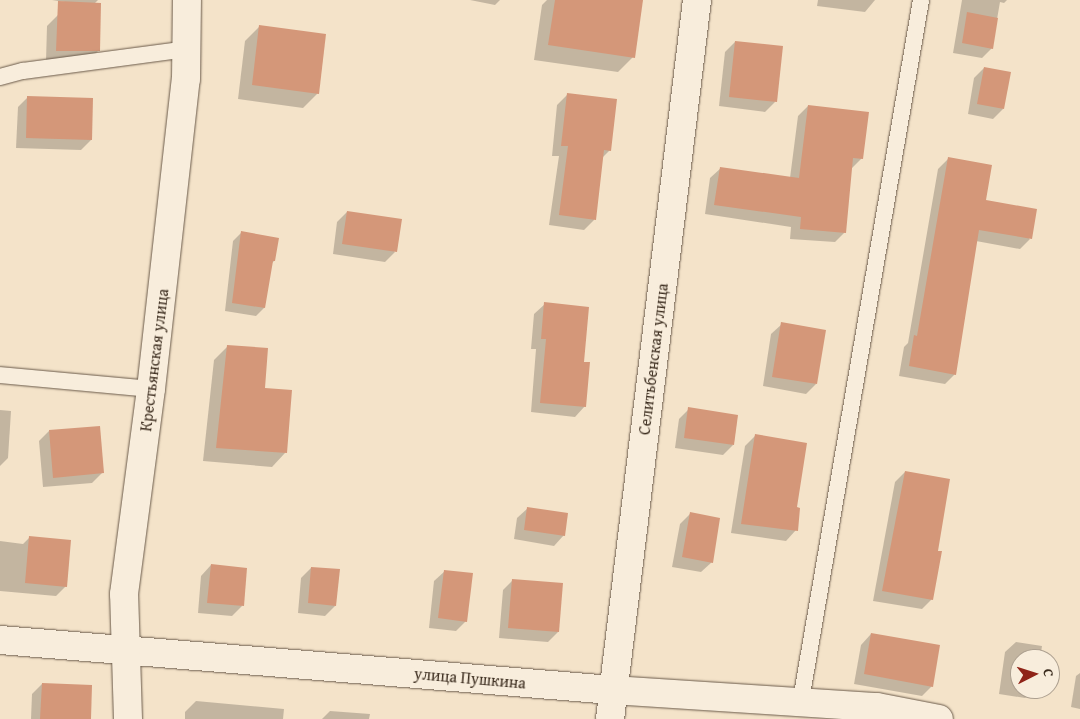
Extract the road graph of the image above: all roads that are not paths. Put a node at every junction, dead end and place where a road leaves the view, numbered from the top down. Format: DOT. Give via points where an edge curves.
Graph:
graph roads {
  1 [pos="187,0"];
  2 [pos="697,0"];
  3 [pos="921,0"];
  4 [pos="187,49"];
  5 [pos="0,77"];
  6 [pos="0,375"];
  7 [pos="151,389"];
  8 [pos="0,640"];
  9 [pos="124,650"];
  10 [pos="612,690"];
  11 [pos="801,700"];
  12 [pos="128,719"];
  13 [pos="610,719"];
  14 [pos="939,719"];
  1 -- 4 [label="street, Крестьянская улица"];
  2 -- 10 [label="street, Селитьбенская улица"];
  3 -- 11 [label="lane"];
  4 -- 5 [label="lane" via="23,71"];
  4 -- 7 [label="street, Крестьянская улица"];
  6 -- 7 [label="lane"];
  7 -- 9 [label="street, Крестьянская улица" via="124,594"];
  8 -- 9 [label="street, улица Пушкина"];
  9 -- 10 [label="street, улица Пушкина"];
  9 -- 12 [label="street, Крестьянская улица"];
  10 -- 11 [label="street, улица Пушкина"];
  10 -- 13 [label="street, Селитьбенская улица"];
  11 -- 14 [label="street, улица Пушкина" via="877,707"];
}
